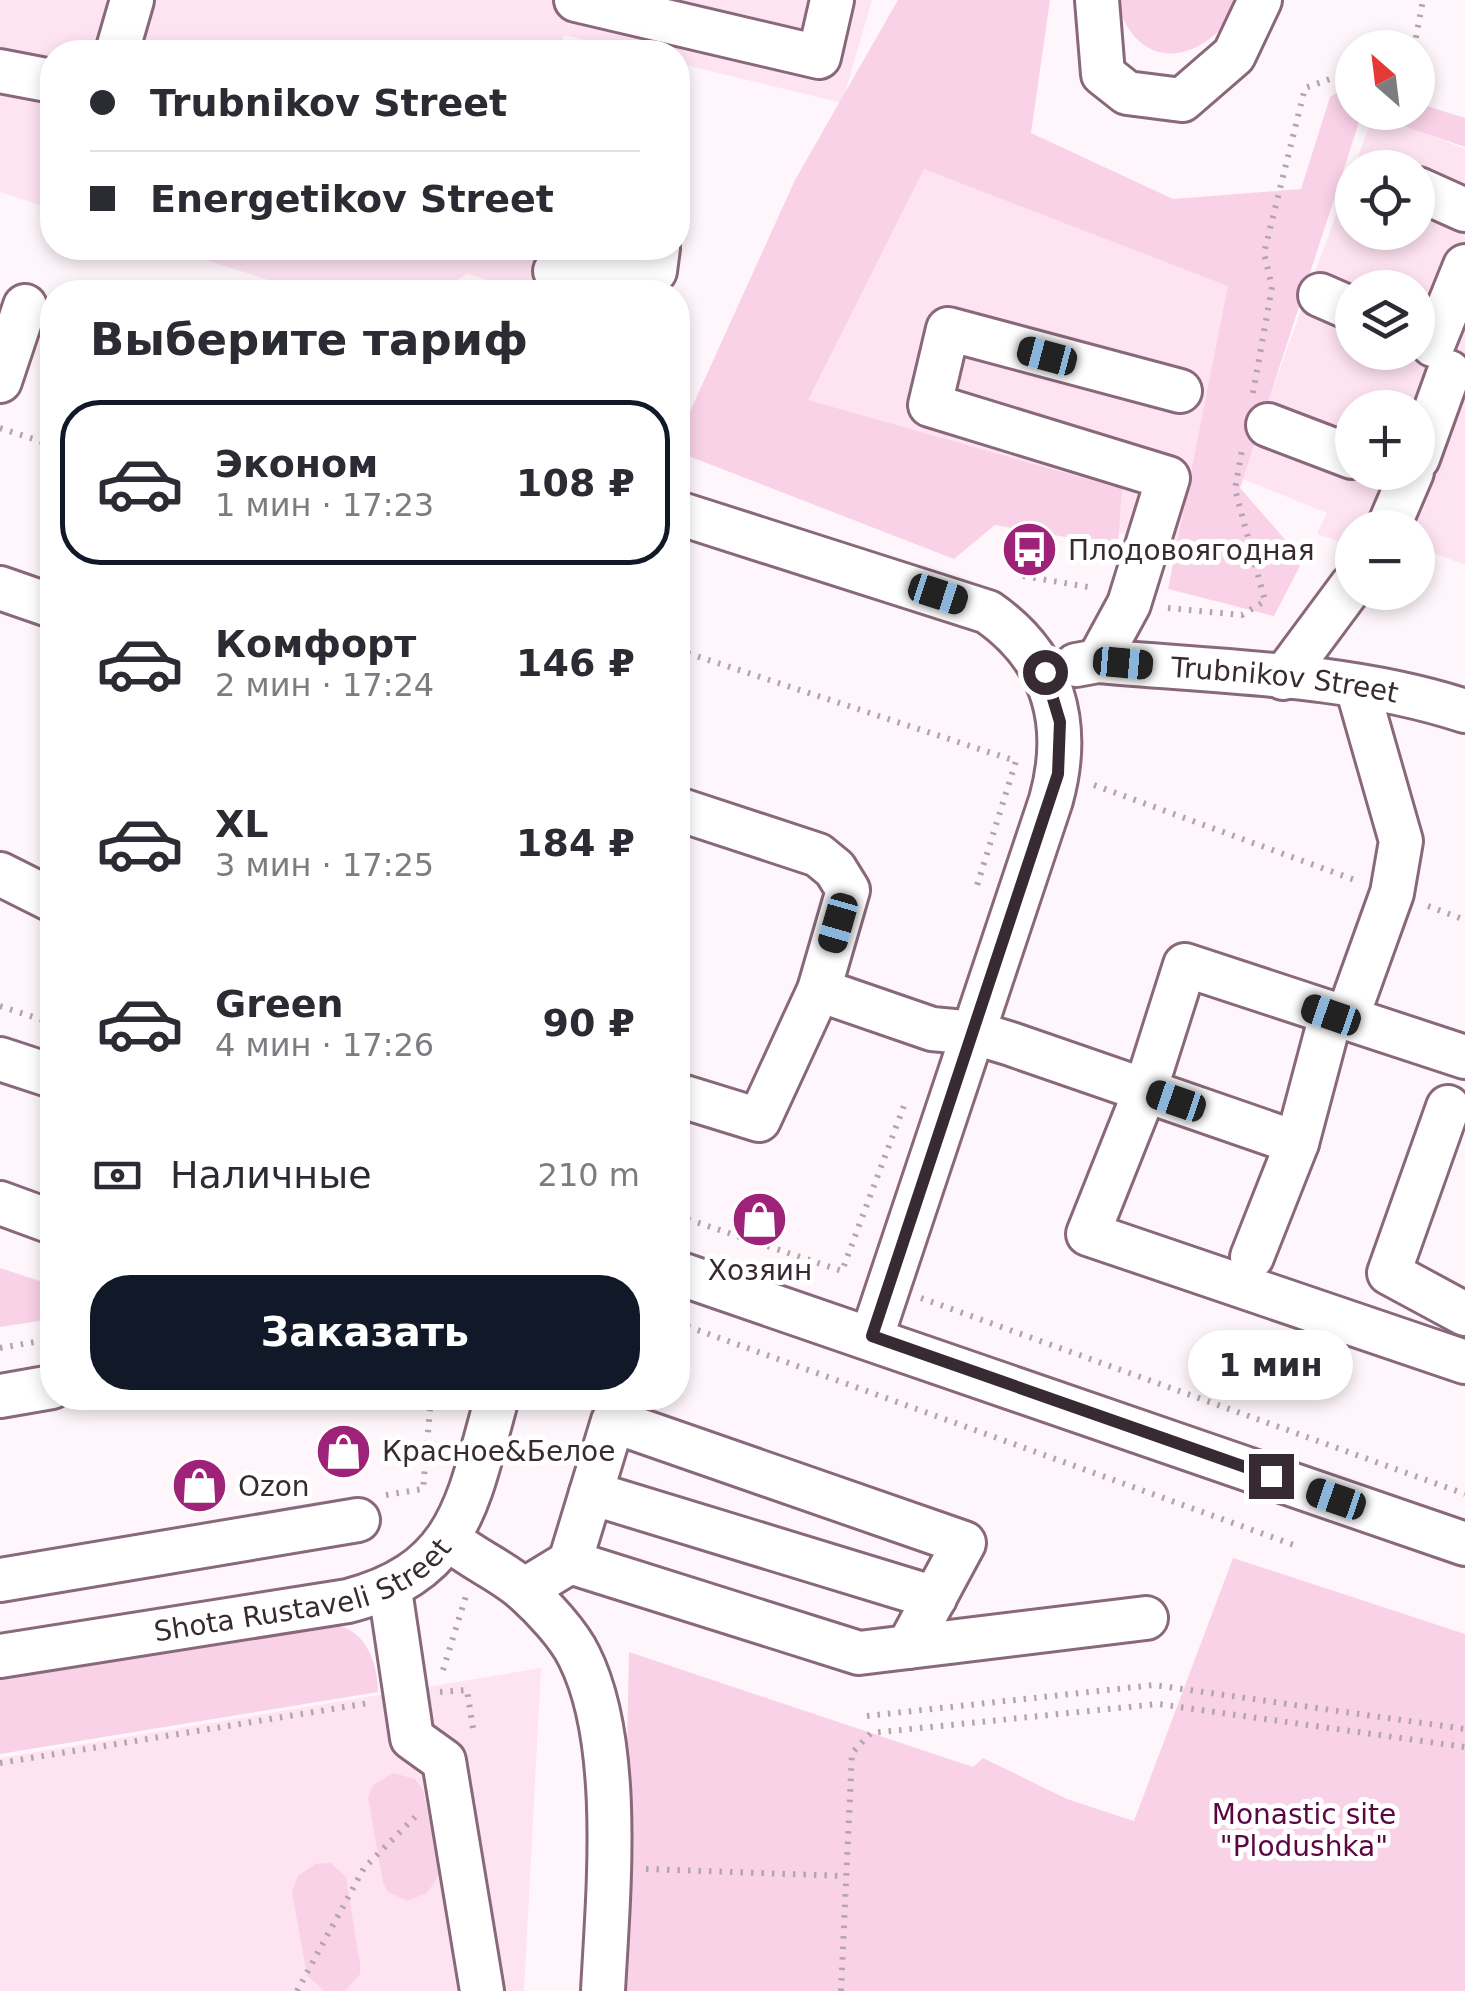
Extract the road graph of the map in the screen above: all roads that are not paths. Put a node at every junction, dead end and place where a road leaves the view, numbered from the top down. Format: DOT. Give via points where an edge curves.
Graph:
graph roads {
  1 [pos="132,0"];
  2 [pos="576,0"];
  3 [pos="832,0"];
  4 [pos="1097,0"];
  5 [pos="1260,0"];
  6 [pos="120,40"];
  7 [pos="0,71"];
  8 [pos="40,79"];
  9 [pos="1435,196"];
  10 [pos="1465,210"];
  11 [pos="656,260"];
  12 [pos="1465,266"];
  13 [pos="555,270"];
  14 [pos="26,306"];
  15 [pos="1441,358"];
  16 [pos="0,381"];
  17 [pos="1432,390"];
  18 [pos="1180,392"];
  19 [pos="1268,425"];
  20 [pos="1335,451"];
  21 [pos="690,517"];
  22 [pos="0,588"];
  23 [pos="40,602"];
  24 [pos="1335,608"];
  25 [pos="1098,660"];
  26 [pos="1045,672"];
  27 [pos="1283,678"];
  28 [pos="1357,686"];
  29 [pos="1465,711"];
  30 [pos="690,813"];
  31 [pos="0,874"];
  32 [pos="40,894"];
  33 [pos="819,990"];
  34 [pos="1339,1016"];
  35 [pos="975,1033"];
  36 [pos="1465,1058"];
  37 [pos="0,1059"];
  38 [pos="40,1072"];
  39 [pos="1145,1090"];
  40 [pos="690,1099"];
  41 [pos="1448,1108"];
  42 [pos="1297,1143"];
  43 [pos="0,1203"];
  44 [pos="40,1218"];
  45 [pos="1252,1257"];
  46 [pos="690,1277"];
  47 [pos="1465,1314"];
  48 [pos="872,1336"];
  49 [pos="1465,1362"];
  50 [pos="40,1389"];
  51 [pos="0,1396"];
  52 [pos="493,1410"];
  53 [pos="591,1493"];
  54 [pos="358,1520"];
  55 [pos="449,1539"];
  56 [pos="1465,1544"];
  57 [pos="570,1562"];
  58 [pos="0,1580"];
  59 [pos="390,1590"];
  60 [pos="524,1590"];
  61 [pos="934,1598"];
  62 [pos="1146,1618"];
  63 [pos="908,1648"];
  64 [pos="0,1656"];
  65 [pos="482,1991"];
  66 [pos="604,1991"];
  1 -- 6 [label="street"];
  2 -- 3 [label="street" via="819,57"];
  4 -- 5 [label="street" via="1103,74 1127,93 1182,100 1234,55"];
  7 -- 8 [label="street"];
  9 -- 10 [label="street"];
  11 -- 13 [label="street" via="655,271"];
  12 -- 15 [label="street"];
  14 -- 16 [label="street"];
  15 -- 17 [label="street"];
  18 -- 25 [label="street" via="948,329 930,405 1168,478 1130,604"];
  19 -- 20 [label="street"];
  21 -- 26 [label="street" via="988,612 1026,644"];
  22 -- 23 [label="street"];
  24 -- 27 [label="street"];
  25 -- 26 [label="street, Trubnikov Street"];
  25 -- 27 [label="street, Trubnikov Street"];
  26 -- 35 [label="street" via="1060,722 1058,774"];
  27 -- 28 [label="street, Trubnikov Street"];
  28 -- 29 [label="street, Trubnikov Street"];
  28 -- 34 [label="street" via="1401,842 1392,893"];
  30 -- 33 [label="street" via="818,855 835,870 848,890"];
  31 -- 32 [label="street"];
  33 -- 35 [label="street" via="932,1029"];
  33 -- 40 [label="street" via="758,1120"];
  34 -- 36 [label="street"];
  34 -- 39 [label="street" via="1185,965"];
  34 -- 42 [label="street"];
  35 -- 39 [label="street"];
  35 -- 48 [label="street"];
  37 -- 38 [label="street"];
  39 -- 42 [label="street"];
  39 -- 49 [label="street" via="1088,1234"];
  41 -- 47 [label="street" via="1389,1272"];
  42 -- 45 [label="street"];
  43 -- 44 [label="street"];
  46 -- 48 [label="street"];
  48 -- 56 [label="street"];
  50 -- 51 [label="street"];
  52 -- 55 [label="street, Shota Rustaveli Street"];
  53 -- 57 [label="street"];
  53 -- 61 [label="street"];
  53 -- 61 [label="street" via="613,1421 964,1544"];
  54 -- 58 [label="street"];
  55 -- 59 [label="street, Shota Rustaveli Street"];
  55 -- 60 [label="street"];
  57 -- 60 [label="street"];
  57 -- 63 [label="street" via="860,1653"];
  59 -- 64 [label="street, Shota Rustaveli Street"];
  59 -- 65 [label="street" via="412,1738 444,1761"];
  60 -- 66 [label="street" via="578,1654 603,1741 610,1867"];
  61 -- 63 [label="street"];
  62 -- 63 [label="street"];
}
